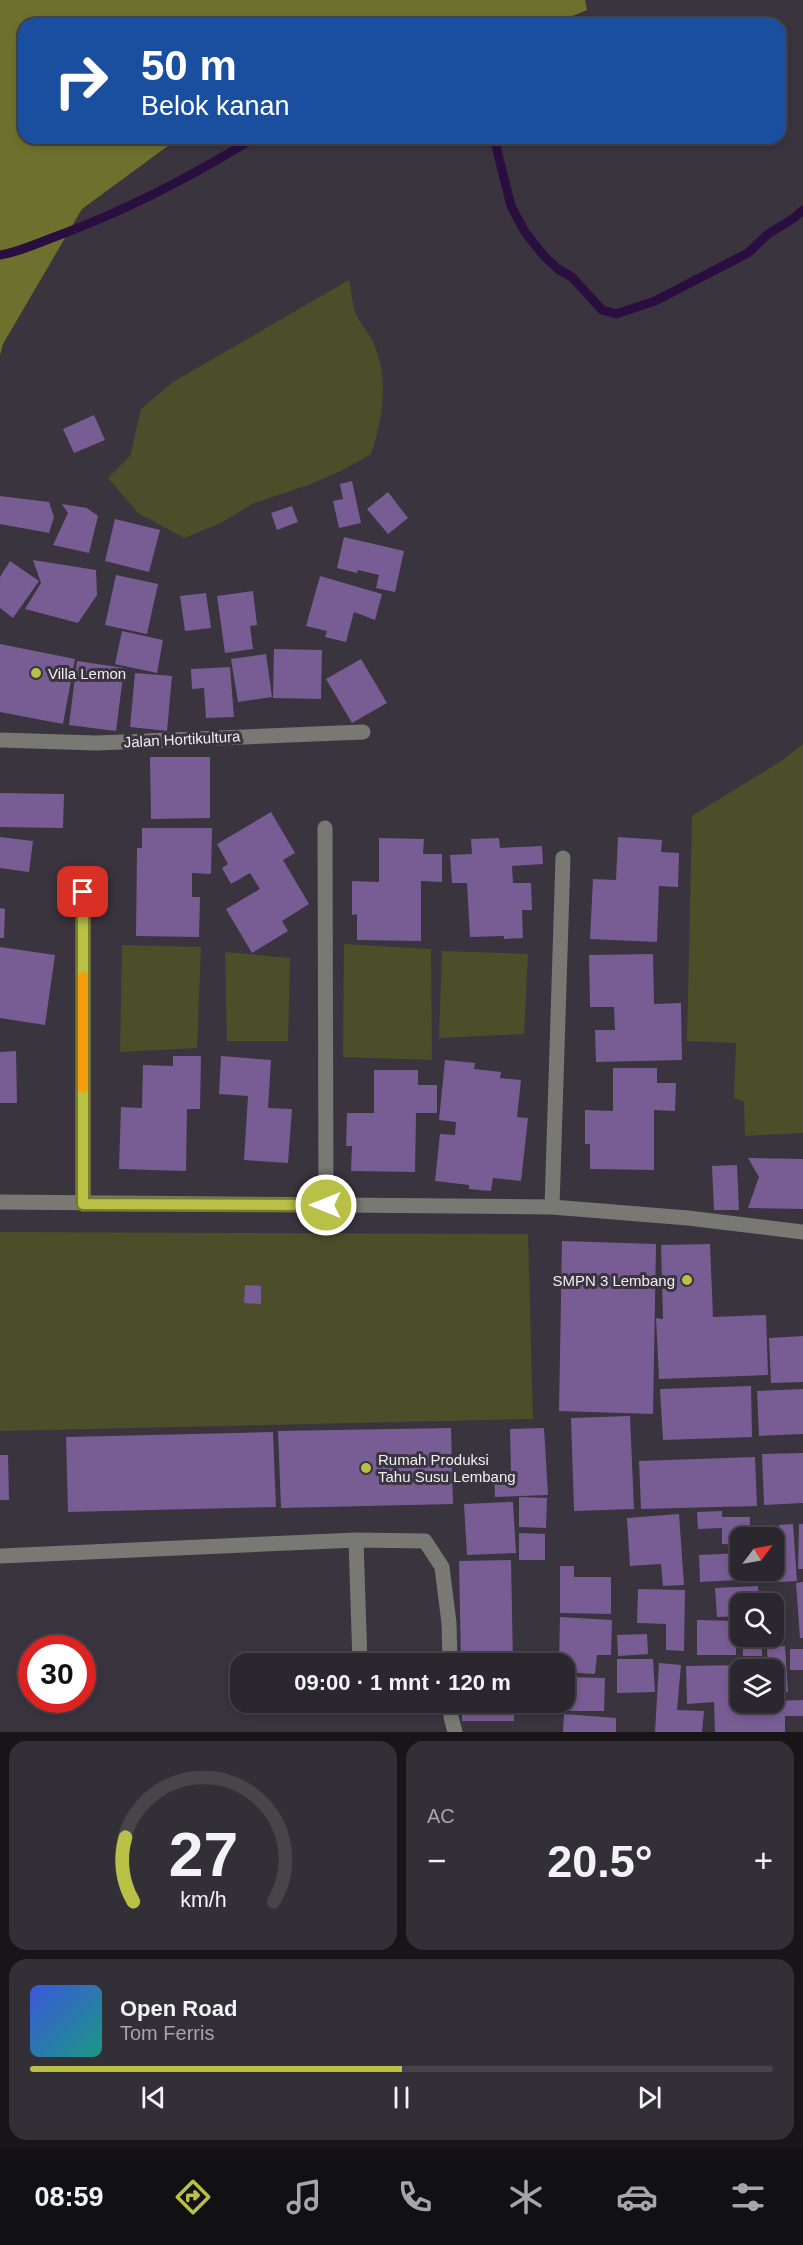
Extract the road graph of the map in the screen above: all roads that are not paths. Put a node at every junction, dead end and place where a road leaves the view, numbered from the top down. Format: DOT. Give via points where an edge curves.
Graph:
graph roads {
  1 [pos="363,732"];
  2 [pos="0,740"];
  3 [pos="325,828"];
  4 [pos="563,858"];
  5 [pos="83,892"];
  6 [pos="0,1202"];
  7 [pos="83,1204"];
  8 [pos="326,1205"];
  9 [pos="552,1207"];
  10 [pos="803,1232"];
  11 [pos="356,1540"];
  12 [pos="0,1556"];
  13 [pos="360,1653"];
  14 [pos="450,1653"];
  15 [pos="452,1713"];
  16 [pos="455,1732"];
  1 -- 2 [label="street, Jalan Hortikultura" via="97,743"];
  3 -- 8 [label="street"];
  4 -- 9 [label="street"];
  5 -- 7 [label="street"];
  6 -- 7 [label="street"];
  7 -- 8 [label="street"];
  8 -- 9 [label="street"];
  9 -- 10 [label="street"];
  11 -- 12 [label="street"];
  11 -- 13 [label="street"];
  11 -- 14 [label="street" via="425,1540 442,1567"];
  15 -- 16 [label="street"];
}
